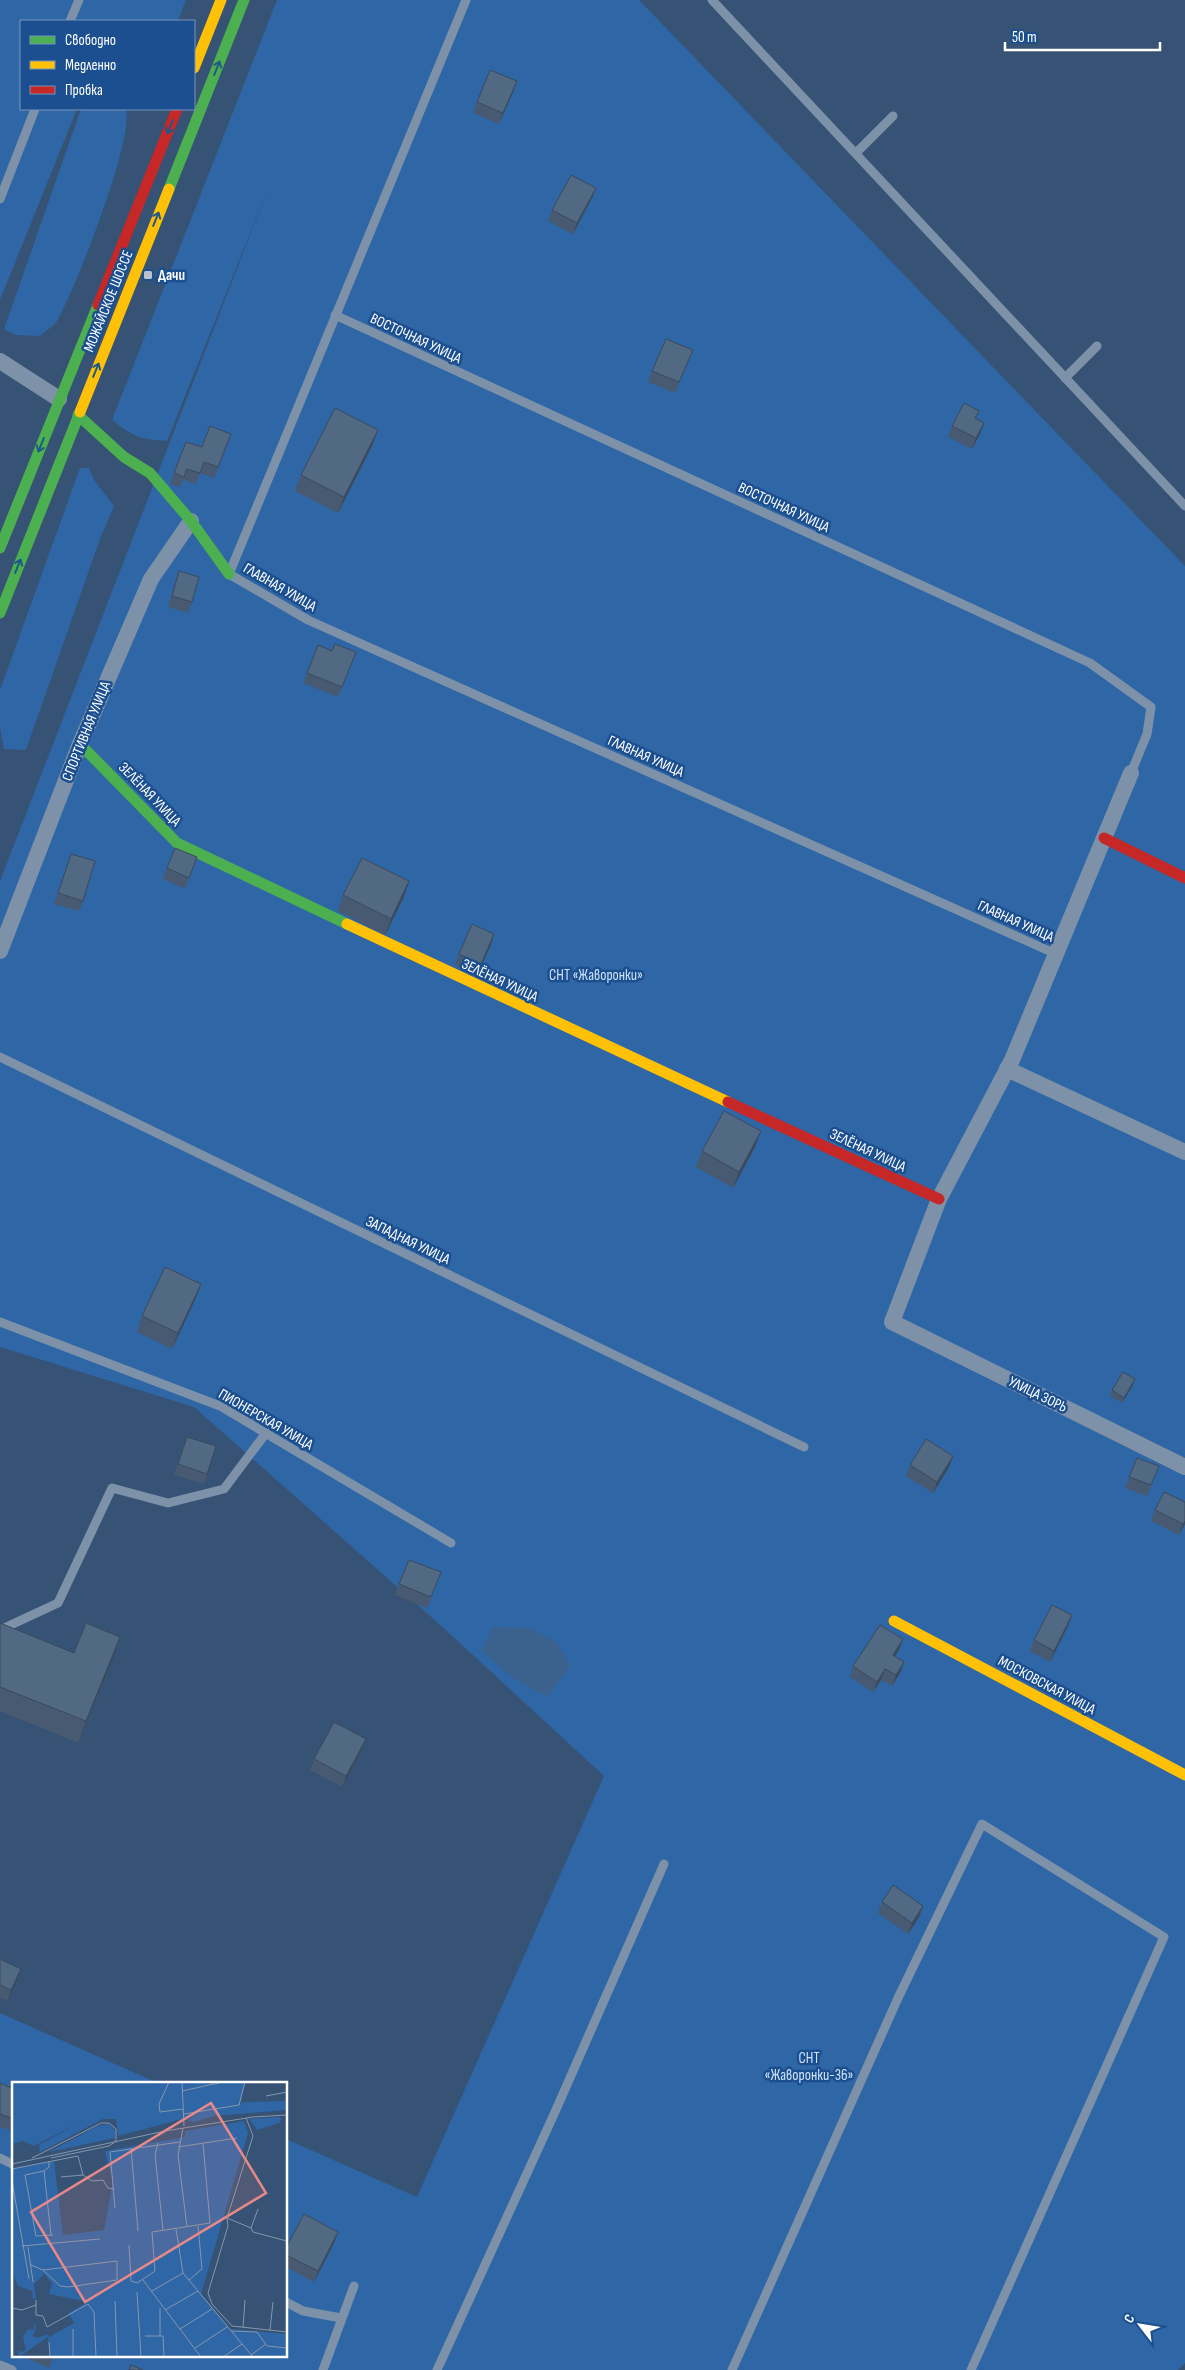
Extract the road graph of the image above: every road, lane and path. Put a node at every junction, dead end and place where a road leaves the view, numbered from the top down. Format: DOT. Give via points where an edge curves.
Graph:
graph roads {
  1 [pos="79,0"];
  2 [pos="221,0"];
  3 [pos="244,0"];
  4 [pos="466,0"];
  5 [pos="712,0"];
  6 [pos="70,20"];
  7 [pos="195,65"];
  8 [pos="35,110"];
  9 [pos="177,110"];
  10 [pos="893,116"];
  11 [pos="856,153"];
  12 [pos="0,199"];
  13 [pos="335,315"];
  14 [pos="1097,346"];
  15 [pos="0,362"];
  16 [pos="1065,378"];
  17 [pos="59,399"];
  18 [pos="78,416"];
  19 [pos="1185,506"];
  20 [pos="191,521"];
  21 [pos="0,548"];
  22 [pos="229,574"];
  23 [pos="0,613"];
  24 [pos="80,744"];
  25 [pos="1131,773"];
  26 [pos="1104,838"];
  27 [pos="1185,878"];
  28 [pos="0,951"];
  29 [pos="1056,954"];
  30 [pos="0,1058"];
  31 [pos="1007,1070"];
  32 [pos="1185,1152"];
  33 [pos="939,1199"];
  34 [pos="0,1322"];
  35 [pos="266,1433"];
  36 [pos="804,1447"];
  37 [pos="1185,1467"];
  38 [pos="451,1543"];
  39 [pos="894,1621"];
  40 [pos="0,1630"];
  41 [pos="1185,1775"];
  42 [pos="664,1864"];
  43 [pos="0,2158"];
  44 [pos="12,2164"];
  45 [pos="354,2286"];
  46 [pos="288,2303"];
  47 [pos="341,2318"];
  48 [pos="0,2365"];
  49 [pos="12,2370"];
  50 [pos="323,2370"];
  51 [pos="437,2370"];
  52 [pos="732,2370"];
  53 [pos="971,2370"];
  1 -- 6 [label="lane"];
  2 -- 7 [label="street"];
  18 -- 3 [label="street, МОЖАЙСКОЕ ШОССЕ, one-way"];
  4 -- 13 [label="lane"];
  5 -- 11 [label="lane"];
  8 -- 12 [label="lane"];
  9 -- 17 [label="street, МОЖАЙСКОЕ ШОССЕ, one-way"];
  10 -- 11 [label="lane"];
  11 -- 16 [label="lane"];
  13 -- 22 [label="lane"];
  13 -- 25 [label="lane, ВОСТОЧНАЯ УЛИЦА" via="1090,663 1151,707 1147,734"];
  14 -- 16 [label="lane"];
  15 -- 17 [label="street"];
  16 -- 19 [label="lane"];
  17 -- 21 [label="street, МОЖАЙСКОЕ ШОССЕ, one-way"];
  18 -- 20 [label="street" via="124,456 150,473"];
  23 -- 18 [label="street, МОЖАЙСКОЕ ШОССЕ, one-way"];
  20 -- 22 [label="street"];
  20 -- 24 [label="street, СПОРТИВНАЯ УЛИЦА" via="151,579"];
  22 -- 29 [label="lane, ГЛАВНАЯ УЛИЦА" via="308,620"];
  24 -- 28 [label="street, СПОРТИВНАЯ УЛИЦА"];
  24 -- 33 [label="street, ЗЕЛЁНАЯ УЛИЦА" via="177,843 523,1008"];
  25 -- 26 [label="street"];
  26 -- 27 [label="street"];
  26 -- 29 [label="street"];
  29 -- 31 [label="street"];
  30 -- 36 [label="lane, ЗАПАДНАЯ УЛИЦА"];
  31 -- 32 [label="street"];
  31 -- 33 [label="street"];
  33 -- 37 [label="street, УЛИЦА ЗОРЬ" via="892,1322"];
  34 -- 35 [label="lane, ПИОНЕРСКАЯ УЛИЦА" via="220,1406"];
  35 -- 38 [label="lane, ПИОНЕРСКАЯ УЛИЦА"];
  35 -- 40 [label="lane" via="224,1489 168,1503 112,1488 58,1603"];
  39 -- 41 [label="street, МОСКОВСКАЯ УЛИЦА"];
  42 -- 51 [label="lane"];
  43 -- 44 [label="lane"];
  45 -- 47 [label="lane"];
  46 -- 47 [label="lane" via="303,2311"];
  47 -- 50 [label="lane"];
  48 -- 49 [label="lane"];
  52 -- 53 [label="lane" via="898,1998 982,1824 1164,1937"];
}
